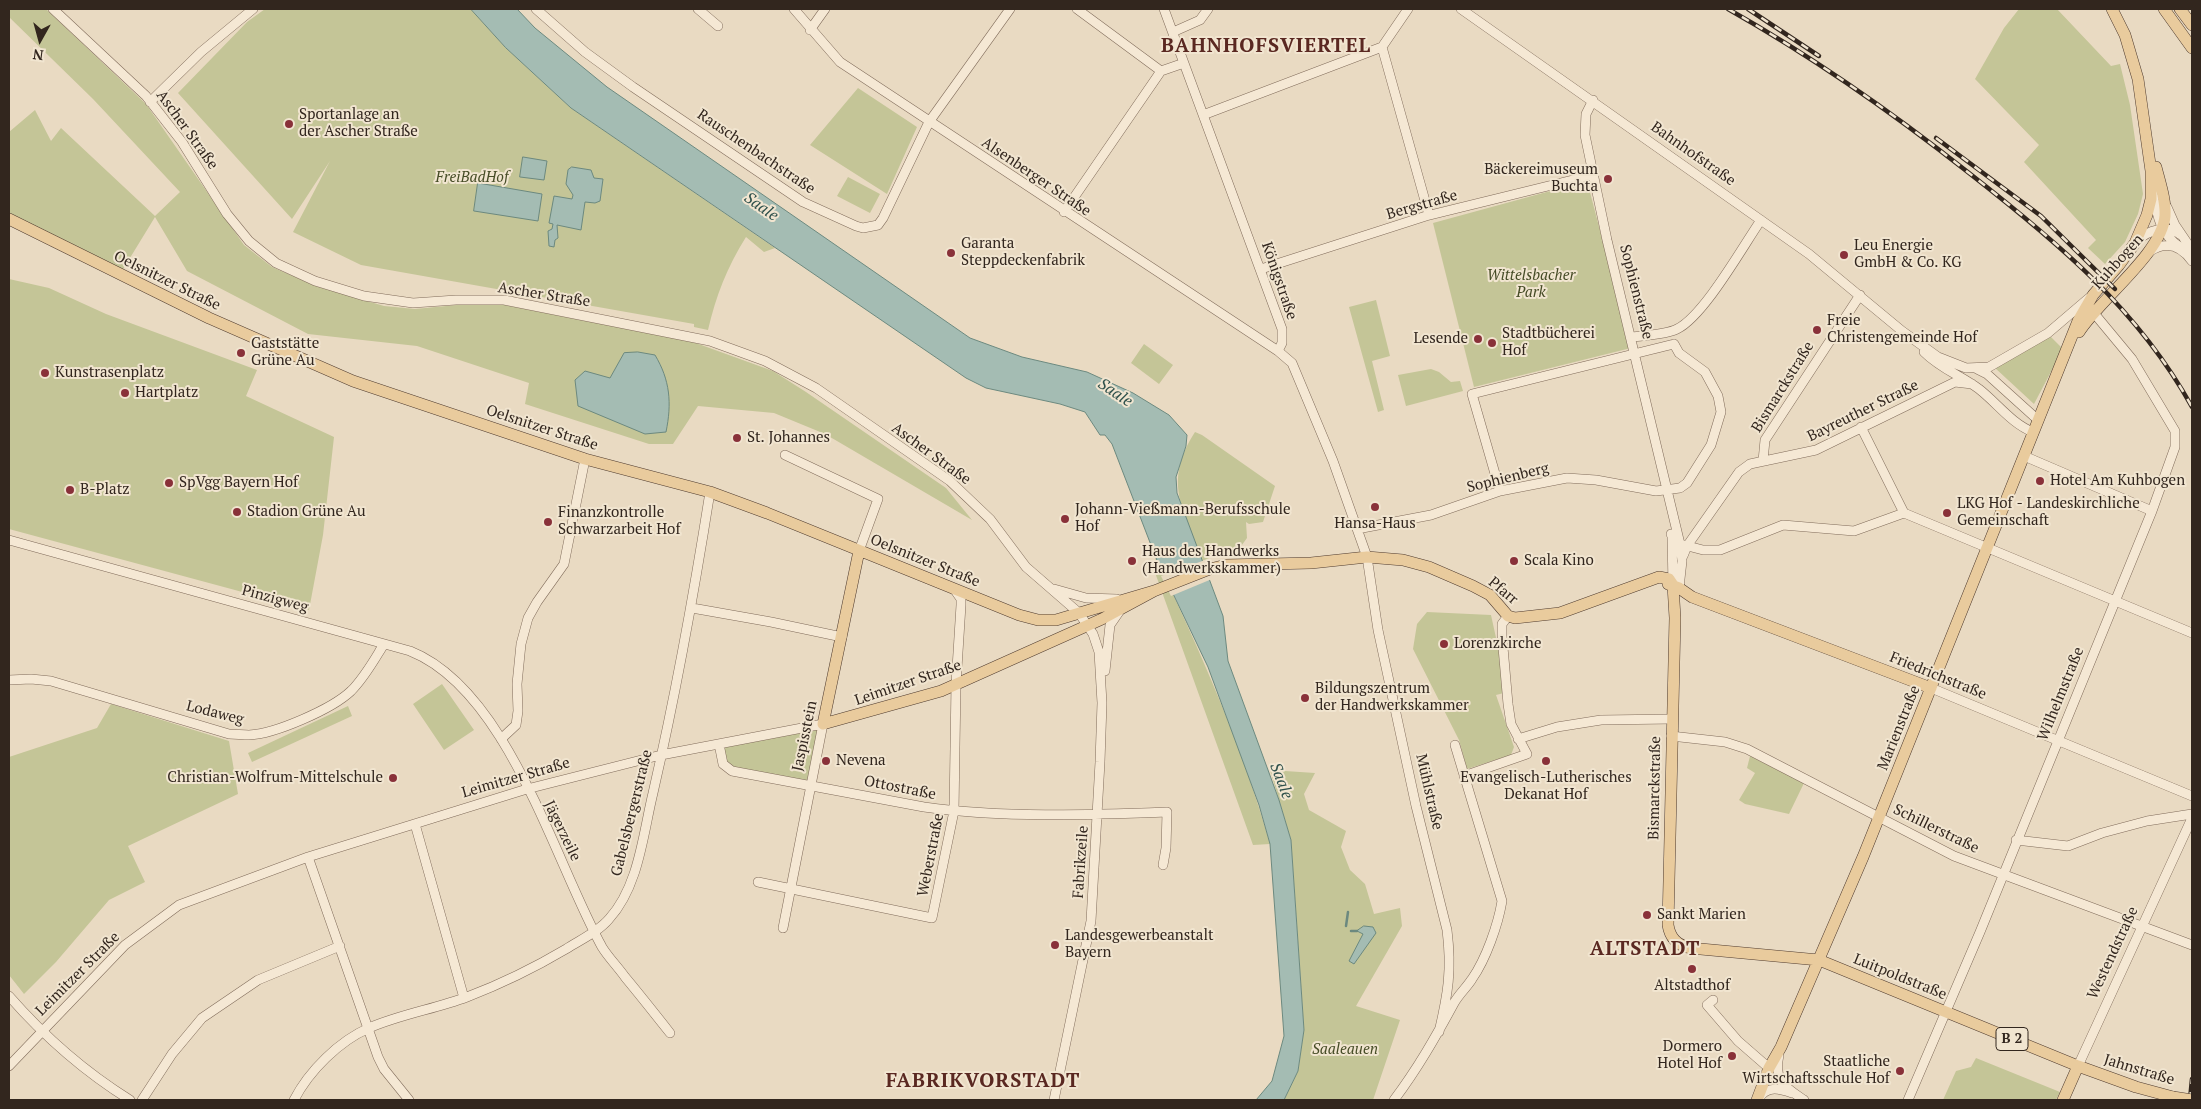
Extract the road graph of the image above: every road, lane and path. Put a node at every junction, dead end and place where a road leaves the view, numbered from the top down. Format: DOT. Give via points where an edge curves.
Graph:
graph roads {
  1 [pos="53,9"];
  2 [pos="252,9"];
  3 [pos="536,9"];
  4 [pos="698,9"];
  5 [pos="794,9"];
  6 [pos="825,9"];
  7 [pos="1010,9"];
  8 [pos="1077,9"];
  9 [pos="1164,9"];
  10 [pos="1208,9"];
  11 [pos="1408,9"];
  12 [pos="1461,9"];
  13 [pos="2112,9"];
  14 [pos="2164,9"];
  15 [pos="2180,9"];
  16 [pos="2192,25"];
  17 [pos="718,26"];
  18 [pos="810,30"];
  19 [pos="1172,32"];
  20 [pos="1382,47"];
  21 [pos="2192,48"];
  22 [pos="1184,63"];
  23 [pos="1161,71"];
  24 [pos="1593,100"];
  25 [pos="150,102"];
  26 [pos="1203,115"];
  27 [pos="2144,116"];
  28 [pos="929,122"];
  29 [pos="1593,175"];
  30 [pos="2152,185"];
  31 [pos="2162,194"];
  32 [pos="1064,212"];
  33 [pos="1429,215"];
  34 [pos="9,219"];
  35 [pos="1761,220"];
  36 [pos="2162,229"];
  37 [pos="2183,237"];
  38 [pos="2135,243"];
  39 [pos="2180,248"];
  40 [pos="2192,250"];
  41 [pos="2145,256"];
  42 [pos="2192,261"];
  43 [pos="1261,269"];
  44 [pos="2093,294"];
  45 [pos="1860,295"];
  46 [pos="2093,312"];
  47 [pos="1675,330"];
  48 [pos="1902,331"];
  49 [pos="1632,337"];
  50 [pos="1674,344"];
  51 [pos="1278,351"];
  52 [pos="1636,353"];
  53 [pos="2061,364"];
  54 [pos="1977,369"];
  55 [pos="1972,384"];
  56 [pos="2038,420"];
  57 [pos="1861,427"];
  58 [pos="2034,432"];
  59 [pos="785,455"];
  60 [pos="2024,456"];
  61 [pos="585,459"];
  62 [pos="1763,461"];
  63 [pos="1668,490"];
  64 [pos="1500,491"];
  65 [pos="710,492"];
  66 [pos="2152,511"];
  67 [pos="1904,513"];
  68 [pos="1357,529"];
  69 [pos="1672,534"];
  70 [pos="9,540"];
  71 [pos="1684,545"];
  72 [pos="1988,547"];
  73 [pos="859,551"];
  74 [pos="1368,557"];
  75 [pos="1672,560"];
  76 [pos="1660,577"];
  77 [pos="1039,579"];
  78 [pos="1676,586"];
  79 [pos="954,589"];
  80 [pos="1158,589"];
  81 [pos="1620,592"];
  82 [pos="1130,598"];
  83 [pos="1702,601"];
  84 [pos="2114,602"];
  85 [pos="692,608"];
  86 [pos="1122,609"];
  87 [pos="1079,613"];
  88 [pos="1508,616"];
  89 [pos="1675,618"];
  90 [pos="1088,625"];
  91 [pos="2192,632"];
  92 [pos="842,637"];
  93 [pos="384,644"];
  94 [pos="9,680"];
  95 [pos="956,684"];
  96 [pos="1931,688"];
  97 [pos="1102,703"];
  98 [pos="1672,719"];
  99 [pos="824,724"];
  100 [pos="1671,736"];
  101 [pos="501,739"];
  102 [pos="1518,739"];
  103 [pos="2057,741"];
  104 [pos="719,744"];
  105 [pos="1455,745"];
  106 [pos="662,755"];
  107 [pos="1464,776"];
  108 [pos="810,784"];
  109 [pos="527,789"];
  110 [pos="2192,796"];
  111 [pos="954,811"];
  112 [pos="1098,814"];
  113 [pos="2192,814"];
  114 [pos="1880,816"];
  115 [pos="2192,818"];
  116 [pos="416,824"];
  117 [pos="2016,840"];
  118 [pos="308,857"];
  119 [pos="1162,865"];
  120 [pos="2003,874"];
  121 [pos="758,882"];
  122 [pos="790,889"];
  123 [pos="2143,925"];
  124 [pos="783,928"];
  125 [pos="594,932"];
  126 [pos="1672,939"];
  127 [pos="2192,944"];
  128 [pos="340,946"];
  129 [pos="1819,960"];
  130 [pos="9,996"];
  131 [pos="464,998"];
  132 [pos="1713,1000"];
  133 [pos="1946,1012"];
  134 [pos="368,1028"];
  135 [pos="42,1032"];
  136 [pos="1439,1032"];
  137 [pos="670,1033"];
  138 [pos="9,1066"];
  139 [pos="2078,1066"];
  140 [pos="1773,1069"];
  141 [pos="1767,1090"];
  142 [pos="1801,1098"];
  143 [pos="129,1100"];
  144 [pos="142,1100"];
  145 [pos="294,1100"];
  146 [pos="409,1100"];
  147 [pos="1054,1100"];
  148 [pos="1394,1100"];
  149 [pos="1757,1100"];
  150 [pos="1908,1100"];
  151 [pos="2063,1100"];
  152 [pos="2192,1100"];
  1 -- 25 [label="street, Ascher Straße"];
  2 -- 25 [label="street" via="201,52"];
  3 -- 28 [label="street, Rauschenbachstraße" via="633,88 803,202 856,226 878,225 883,218"];
  4 -- 17 [label="street"];
  5 -- 18 [label="street, Alsenberger Straße"];
  6 -- 18 [label="street"];
  7 -- 28 [label="street"];
  8 -- 23 [label="street"];
  9 -- 19 [label="street, Königstraße"];
  10 -- 19 [label="street" via="1200,20"];
  11 -- 20 [label="street"];
  12 -- 24 [label="street, Bahnhofstraße"];
  13 -- 27 [label="main road" via="2133,60"];
  14 -- 21 [label="main road"];
  15 -- 16 [label="main road"];
  18 -- 28 [label="street, Alsenberger Straße" via="840,62"];
  19 -- 22 [label="street, Königstraße"];
  20 -- 26 [label="street"];
  20 -- 33 [label="street"];
  22 -- 23 [label="street"];
  22 -- 26 [label="street, Königstraße"];
  23 -- 32 [label="street"];
  24 -- 29 [label="street, Sophienstraße" via="1584,122"];
  24 -- 35 [label="street, Bahnhofstraße"];
  25 -- 77 [label="street, Ascher Straße" via="182,142 227,214 249,241 276,264 315,281 364,296 413,304 504,300 710,341 765,361 816,388 950,482 990,518 1017,556"];
  26 -- 43 [label="street, Königstraße"];
  27 -- 30 [label="main road, Kuhbogen"];
  27 -- 31 [label="main road"];
  28 -- 32 [label="street, Alsenberger Straße"];
  29 -- 33 [label="street, Bergstraße"];
  29 -- 49 [label="street, Sophienstraße"];
  30 -- 36 [label="street"];
  30 -- 38 [label="main road, Kuhbogen" via="2147,215"];
  31 -- 36 [label="main road" via="2165,214"];
  31 -- 37 [label="street"];
  32 -- 51 [label="street, Alsenberger Straße"];
  33 -- 43 [label="street, Bergstraße"];
  34 -- 61 [label="main road, Oelsnitzer Straße" via="283,352 353,381"];
  35 -- 45 [label="street, Bahnhofstraße"];
  35 -- 47 [label="street" via="1701,309"];
  36 -- 37 [label="street" via="2174,230"];
  36 -- 38 [label="street" via="2144,235"];
  36 -- 39 [label="street"];
  36 -- 41 [label="main road, Kuhbogen"];
  37 -- 40 [label="street"];
  38 -- 44 [label="main road, Kuhbogen"];
  39 -- 41 [label="street" via="2161,246"];
  39 -- 42 [label="street"];
  41 -- 46 [label="main road, Kuhbogen"];
  43 -- 51 [label="street, Königstraße" via="1282,329"];
  44 -- 53 [label="main road, Marienstraße"];
  44 -- 54 [label="street" via="2034,343 1989,367"];
  45 -- 48 [label="street, Bahnhofstraße"];
  45 -- 62 [label="street, Bismarckstraße" via="1765,440"];
  46 -- 53 [label="main road, Marienstraße"];
  46 -- 66 [label="street, Wilhelmstraße" via="2132,359 2175,431 2175,447"];
  47 -- 49 [label="street"];
  47 -- 50 [label="street"];
  48 -- 54 [label="street, Bahnhofstraße" via="1938,357 1958,366"];
  48 -- 55 [label="street, Bahnhofstraße" via="1934,363"];
  49 -- 52 [label="street, Sophienstraße"];
  50 -- 52 [label="street"];
  50 -- 63 [label="street" via="1679,353 1706,372 1718,396 1721,412 1712,445 1687,483"];
  51 -- 68 [label="street" via="1292,363"];
  52 -- 63 [label="street, Sophienstraße"];
  52 -- 64 [label="street" via="1472,394"];
  53 -- 56 [label="main road, Marienstraße"];
  54 -- 56 [label="street" via="1987,374"];
  55 -- 57 [label="street, Bayreuther Straße" via="1955,382"];
  55 -- 58 [label="street, Bahnhofstraße" via="2023,428"];
  56 -- 58 [label="main road, Marienstraße"];
  57 -- 62 [label="street, Bayreuther Straße" via="1804,454"];
  57 -- 67 [label="street"];
  58 -- 60 [label="main road, Marienstraße"];
  59 -- 73 [label="street" via="878,499"];
  60 -- 66 [label="street"];
  60 -- 72 [label="main road, Marienstraße"];
  61 -- 65 [label="main road, Oelsnitzer Straße"];
  61 -- 101 [label="street" via="564,564 528,618 521,644 516,725"];
  62 -- 71 [label="street" via="1750,464 1739,472"];
  63 -- 64 [label="street, Sophienberg" via="1567,478"];
  63 -- 69 [label="street, Sophienstraße"];
  63 -- 71 [label="street, Sophienstraße"];
  64 -- 68 [label="street, Sophienberg" via="1431,515"];
  65 -- 73 [label="main road, Oelsnitzer Straße"];
  65 -- 85 [label="street, Gabelsbergerstraße"];
  66 -- 84 [label="street, Wilhelmstraße"];
  67 -- 71 [label="street" via="1854,531 1789,525 1720,550"];
  67 -- 72 [label="street"];
  68 -- 74 [label="street"];
  69 -- 71 [label="street"];
  69 -- 75 [label="street, Sophienstraße"];
  70 -- 93 [label="street, Pinzigweg"];
  71 -- 78 [label="street, Sophienstraße"];
  72 -- 84 [label="street"];
  72 -- 96 [label="main road, Marienstraße"];
  73 -- 79 [label="main road, Oelsnitzer Straße"];
  73 -- 92 [label="main road, Jaspisstein"];
  74 -- 80 [label="main road, Pfarr" via="1311,563 1237,564 1210,569"];
  74 -- 88 [label="main road, Pfarr" via="1402,560 1447,574 1490,596"];
  74 -- 136 [label="street, Mühlstraße" via="1378,630 1447,930 1449,990"];
  75 -- 76 [label="street" via="1668,572"];
  75 -- 78 [label="street, Sophienstraße"];
  76 -- 78 [label="main road" via="1669,579"];
  76 -- 81 [label="main road, Pfarr"];
  77 -- 82 [label="street, Ascher Straße" via="1075,596"];
  77 -- 87 [label="street, Ascher Straße"];
  78 -- 81 [label="main road, Pfarr" via="1660,584"];
  78 -- 83 [label="main road, Friedrichstraße"];
  78 -- 89 [label="main road, Sophienstraße"];
  79 -- 87 [label="main road, Oelsnitzer Straße" via="1019,616 1038,620 1056,620"];
  79 -- 95 [label="street, Weberstraße" via="961,599"];
  80 -- 82 [label="main road, Oelsnitzer Straße"];
  80 -- 86 [label="main road, Leimitzer Straße"];
  81 -- 88 [label="main road, Pfarr" via="1560,613 1518,618"];
  82 -- 87 [label="main road, Oelsnitzer Straße"];
  83 -- 89 [label="main road" via="1684,602 1678,607"];
  83 -- 96 [label="main road, Friedrichstraße"];
  84 -- 91 [label="street"];
  84 -- 103 [label="street, Wilhelmstraße"];
  85 -- 92 [label="street"];
  85 -- 106 [label="street, Gabelsbergerstraße"];
  86 -- 90 [label="main road, Leimitzer Straße"];
  86 -- 97 [label="street" via="1112,618 1110,625"];
  87 -- 90 [label="street, Ascher Straße"];
  88 -- 102 [label="street" via="1502,624 1502,636 1511,724"];
  89 -- 98 [label="main road, Bismarckstraße"];
  90 -- 95 [label="main road, Leimitzer Straße"];
  90 -- 97 [label="street, Fabrikzeile" via="1099,652"];
  92 -- 99 [label="main road, Jaspisstein"];
  93 -- 94 [label="street, Lodaweg" via="364,677 349,693 289,724 249,735 229,734 51,681"];
  93 -- 101 [label="street, Pinzigweg" via="424,657 439,666 471,698"];
  95 -- 99 [label="main road, Leimitzer Straße" via="921,698"];
  95 -- 111 [label="street, Weberstraße"];
  96 -- 103 [label="street, Friedrichstraße"];
  96 -- 114 [label="main road, Marienstraße"];
  97 -- 112 [label="street, Fabrikzeile"];
  98 -- 100 [label="main road, Bismarckstraße"];
  98 -- 102 [label="street" via="1601,720"];
  99 -- 104 [label="street, Leimitzer Straße"];
  99 -- 108 [label="street, Jaspisstein"];
  100 -- 114 [label="street, Schillerstraße" via="1735,745"];
  100 -- 126 [label="main road, Bismarckstraße" via="1668,925"];
  101 -- 109 [label="street, Jägerzeile"];
  102 -- 107 [label="street" via="1528,754"];
  103 -- 110 [label="street, Friedrichstraße"];
  103 -- 117 [label="street, Wilhelmstraße"];
  104 -- 106 [label="street, Leimitzer Straße"];
  104 -- 108 [label="street, Ottostraße" via="723,764 732,771"];
  105 -- 107 [label="street"];
  106 -- 109 [label="street, Leimitzer Straße"];
  106 -- 125 [label="street, Gabelsbergerstraße" via="634,873 620,904"];
  107 -- 136 [label="street" via="1502,901 1493,933 1473,978 1454,1002"];
  108 -- 111 [label="street, Ottostraße"];
  108 -- 122 [label="street, Jaspisstein"];
  109 -- 116 [label="street, Leimitzer Straße"];
  109 -- 125 [label="street, Jägerzeile"];
  111 -- 112 [label="street, Ottostraße"];
  111 -- 122 [label="street, Weberstraße" via="932,918"];
  112 -- 119 [label="street, Ottostraße" via="1167,812"];
  112 -- 147 [label="street, Fabrikzeile" via="1091,921"];
  113 -- 117 [label="street" via="2147,821 2068,846"];
  114 -- 120 [label="street, Schillerstraße" via="1954,856"];
  114 -- 129 [label="main road, Marienstraße"];
  115 -- 123 [label="street, Westendstraße"];
  116 -- 118 [label="street, Leimitzer Straße"];
  116 -- 131 [label="street"];
  117 -- 120 [label="street, Wilhelmstraße"];
  118 -- 128 [label="street"];
  118 -- 135 [label="street, Leimitzer Straße" via="179,905 125,945"];
  120 -- 123 [label="street, Schillerstraße"];
  120 -- 133 [label="street, Wilhelmstraße"];
  121 -- 122 [label="street"];
  122 -- 124 [label="street, Jaspisstein"];
  123 -- 127 [label="street, Schillerstraße"];
  123 -- 139 [label="street, Westendstraße"];
  125 -- 131 [label="street, Gabelsbergerstraße" via="552,958"];
  125 -- 137 [label="street, Jägerzeile" via="603,949"];
  126 -- 129 [label="main road, Luitpoldstraße" via="1684,947"];
  128 -- 134 [label="street"];
  128 -- 144 [label="street" via="258,980 202,1018 172,1054"];
  129 -- 133 [label="main road, Luitpoldstraße / B 2"];
  129 -- 140 [label="main road, Marienstraße"];
  130 -- 135 [label="street"];
  131 -- 134 [label="street, Gabelsbergerstraße"];
  132 -- 140 [label="street" via="1707,1005 1738,1041"];
  133 -- 139 [label="main road, Luitpoldstraße / B 2"];
  133 -- 150 [label="street, Wilhelmstraße"];
  134 -- 145 [label="street, Gabelsbergerstraße" via="339,1047 316,1068"];
  134 -- 146 [label="street" via="384,1069"];
  135 -- 138 [label="street, Leimitzer Straße"];
  135 -- 143 [label="street"];
  136 -- 148 [label="street"];
  139 -- 151 [label="main road, Westendstraße"];
  139 -- 152 [label="main road, Jahnstraße / B 2, bridge" via="2136,1088"];
  140 -- 141 [label="street"];
  140 -- 142 [label="street" via="1780,1080"];
  140 -- 149 [label="main road, Marienstraße"];
  141 -- 142 [label="street" via="1778,1089"];
  141 -- 149 [label="street"];
}
